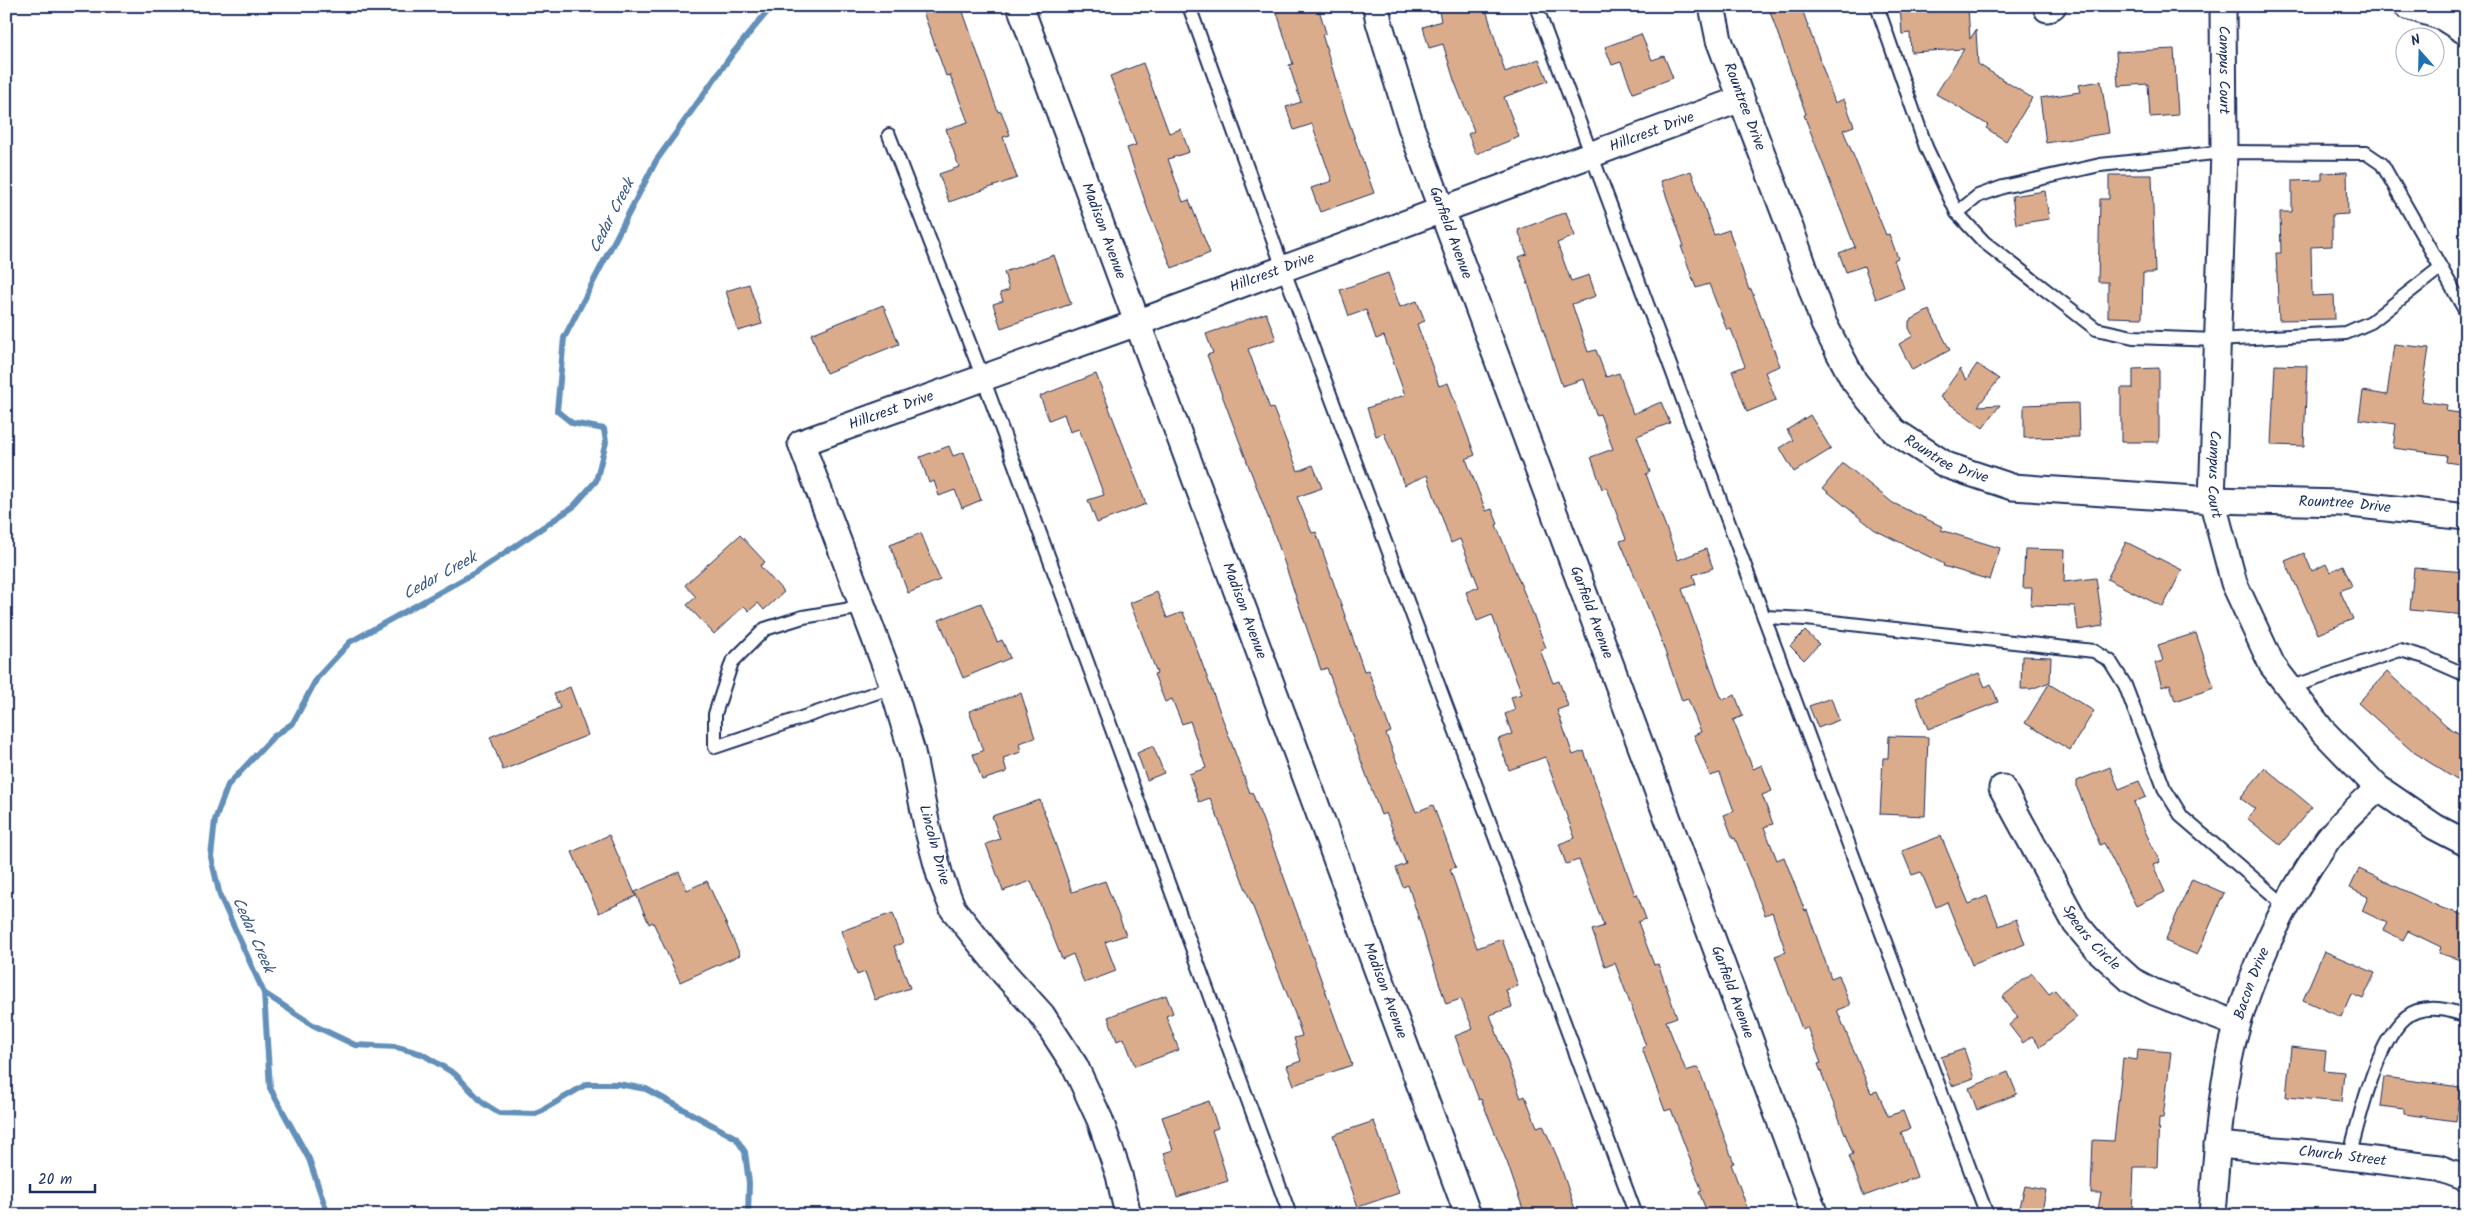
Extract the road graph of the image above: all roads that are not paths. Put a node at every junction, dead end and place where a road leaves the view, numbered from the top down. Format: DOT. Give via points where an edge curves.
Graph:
graph roads {
  1 [pos="1020,6"];
  2 [pos="1189,6"];
  3 [pos="1376,6"];
  4 [pos="1536,6"];
  5 [pos="1712,6"];
  6 [pos="1877,6"];
  7 [pos="2223,6"];
  8 [pos="2407,6"];
  9 [pos="2466,32"];
  10 [pos="1741,99"];
  11 [pos="888,134"];
  12 [pos="2224,152"];
  13 [pos="1591,154"];
  14 [pos="1441,209"];
  15 [pos="1957,213"];
  16 [pos="1284,268"];
  17 [pos="2440,268"];
  18 [pos="2466,312"];
  19 [pos="1137,323"];
  20 [pos="2217,340"];
  21 [pos="983,378"];
  22 [pos="801,443"];
  23 [pos="2212,500"];
  24 [pos="2466,517"];
  25 [pos="863,607"];
  26 [pos="1764,617"];
  27 [pos="2466,675"];
  28 [pos="893,687"];
  29 [pos="2289,688"];
  30 [pos="2002,788"];
  31 [pos="2378,788"];
  32 [pos="2466,843"];
  33 [pos="2287,907"];
  34 [pos="2466,1016"];
  35 [pos="2238,1024"];
  36 [pos="2217,1144"];
  37 [pos="2349,1157"];
  38 [pos="2466,1178"];
  39 [pos="1128,1215"];
  40 [pos="1290,1215"];
  41 [pos="1468,1215"];
  42 [pos="1636,1215"];
  43 [pos="1815,1215"];
  44 [pos="1987,1215"];
  45 [pos="2212,1215"];
  1 -- 19 [label="street, Madison Avenue"];
  2 -- 16 [label="lane"];
  3 -- 14 [label="street, Garfield Avenue" via="1397,84"];
  4 -- 13 [label="lane"];
  5 -- 10 [label="street, Rountree Drive" via="1719,40"];
  6 -- 15 [label="lane" via="1926,147"];
  7 -- 12 [label="street, Campus Court"];
  8 -- 9 [label="street" via="2442,17"];
  10 -- 13 [label="street, Hillcrest Drive"];
  10 -- 23 [label="street, Rountree Drive" via="1824,324 1854,381 1894,431 1946,465 2012,487"];
  11 -- 21 [label="lane"];
  12 -- 15 [label="lane" via="2100,165 2012,184 1978,196"];
  12 -- 17 [label="lane" via="2366,153 2382,164"];
  12 -- 20 [label="street, Campus Court"];
  13 -- 14 [label="street, Hillcrest Drive"];
  13 -- 26 [label="lane"];
  14 -- 16 [label="street, Hillcrest Drive"];
  14 -- 43 [label="street, Garfield Avenue"];
  15 -- 20 [label="lane" via="1984,242 2096,329 2133,337"];
  16 -- 19 [label="street, Hillcrest Drive"];
  16 -- 42 [label="lane"];
  17 -- 18 [label="lane"];
  17 -- 20 [label="lane" via="2371,322 2346,333"];
  19 -- 21 [label="street, Hillcrest Drive"];
  19 -- 41 [label="street, Madison Avenue"];
  20 -- 23 [label="street, Campus Court"];
  21 -- 22 [label="street, Hillcrest Drive"];
  21 -- 40 [label="lane"];
  22 -- 25 [label="street, Lincoln Drive"];
  23 -- 24 [label="street, Rountree Drive" via="2342,503"];
  23 -- 29 [label="street, Campus Court" via="2234,583 2272,664"];
  25 -- 28 [label="street, Lincoln Drive"];
  25 -- 28 [label="lane" via="803,617 765,629 732,662 715,714 714,747"];
  26 -- 33 [label="lane" via="2094,651 2110,661 2125,685 2164,788 2182,817"];
  26 -- 44 [label="lane"];
  27 -- 29 [label="lane" via="2400,650"];
  28 -- 39 [label="street, Lincoln Drive" via="912,752 933,850 953,909 1004,974 1042,1015 1074,1066 1100,1120 1119,1175"];
  29 -- 31 [label="street, Campus Court" via="2322,730"];
  30 -- 35 [label="street, Spears Circle" via="2076,924 2098,949 2131,980"];
  31 -- 32 [label="street, Campus Court" via="2435,827"];
  31 -- 33 [label="street, Bacon Drive" via="2329,838"];
  33 -- 35 [label="street, Bacon Drive" via="2262,952"];
  34 -- 37 [label="lane" via="2446,1009 2416,1011 2400,1023 2384,1044"];
  35 -- 36 [label="street, Bacon Drive"];
  36 -- 37 [label="street, Church Street"];
  36 -- 45 [label="street, Bacon Drive"];
  37 -- 38 [label="street, Church Street" via="2439,1168"];
}
